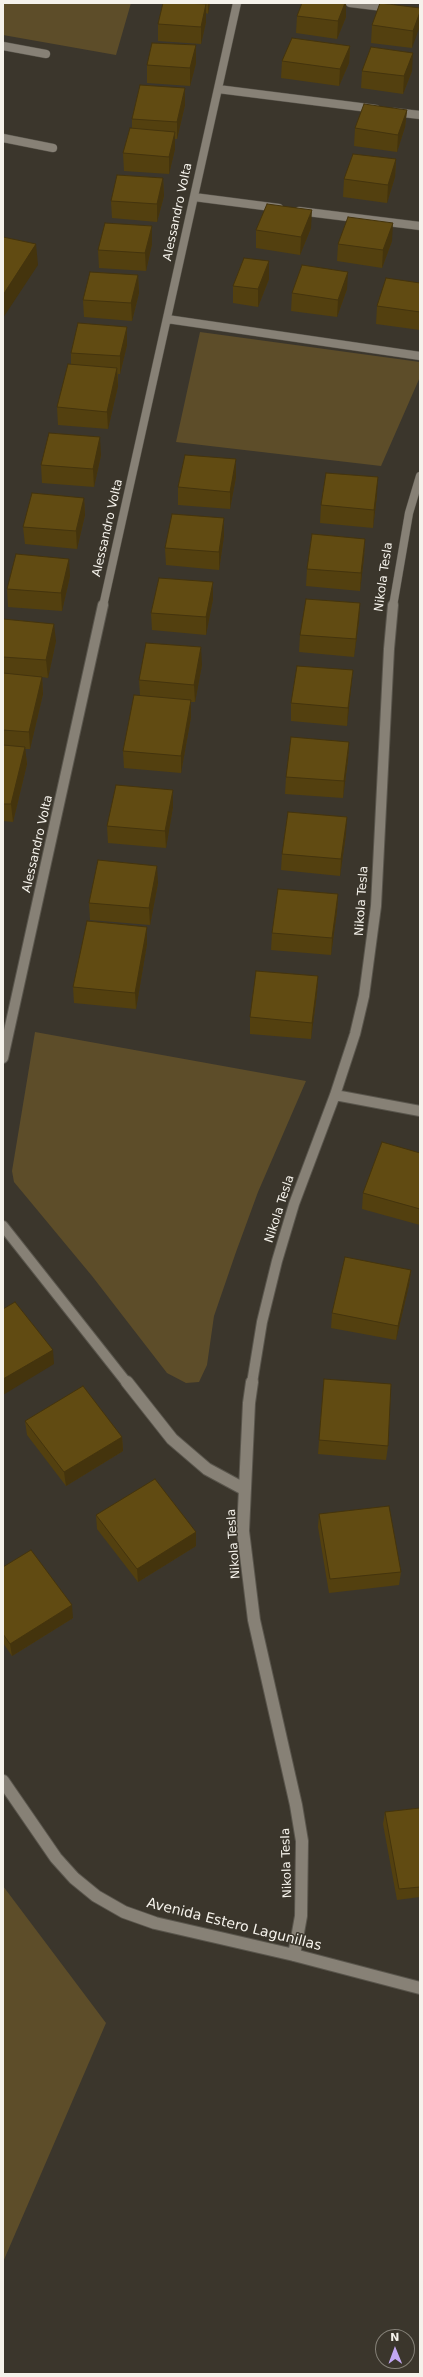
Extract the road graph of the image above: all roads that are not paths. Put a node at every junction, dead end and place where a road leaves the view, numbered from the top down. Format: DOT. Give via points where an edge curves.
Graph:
graph roads {
  1 [pos="237,3"];
  2 [pos="350,3"];
  3 [pos="397,9"];
  4 [pos="3,46"];
  5 [pos="46,54"];
  6 [pos="218,88"];
  7 [pos="381,110"];
  8 [pos="389,111"];
  9 [pos="420,115"];
  10 [pos="3,139"];
  11 [pos="54,148"];
  12 [pos="194,197"];
  13 [pos="420,226"];
  14 [pos="167,319"];
  15 [pos="420,356"];
  16 [pos="420,476"];
  17 [pos="3,1058"];
  18 [pos="335,1095"];
  19 [pos="420,1111"];
  20 [pos="3,1226"];
  21 [pos="244,1490"];
  22 [pos="3,1781"];
  23 [pos="294,1955"];
  24 [pos="420,1988"];
  1 -- 6 [label="street, Alessandro Volta"];
  2 -- 3 [label="street"];
  4 -- 5 [label="street"];
  6 -- 7 [label="street"];
  6 -- 12 [label="street, Alessandro Volta"];
  8 -- 9 [label="street"];
  10 -- 11 [label="street"];
  12 -- 13 [label="street"];
  12 -- 14 [label="street, Alessandro Volta"];
  14 -- 15 [label="street"];
  14 -- 17 [label="street, Alessandro Volta"];
  16 -- 18 [label="street, Nikola Tesla" via="400,549 389,649 372,951 355,1034"];
  18 -- 19 [label="street"];
  18 -- 21 [label="street, Nikola Tesla" via="294,1204 262,1322 249,1403"];
  20 -- 21 [label="street" via="172,1439 207,1469"];
  21 -- 23 [label="street, Nikola Tesla" via="243,1531 254,1620 302,1841 301,1916"];
  22 -- 23 [label="street, Avenida Estero Lagunillas" via="56,1858 74,1878 96,1896 124,1912 154,1923"];
  23 -- 24 [label="street, Avenida Estero Lagunillas"];
}
